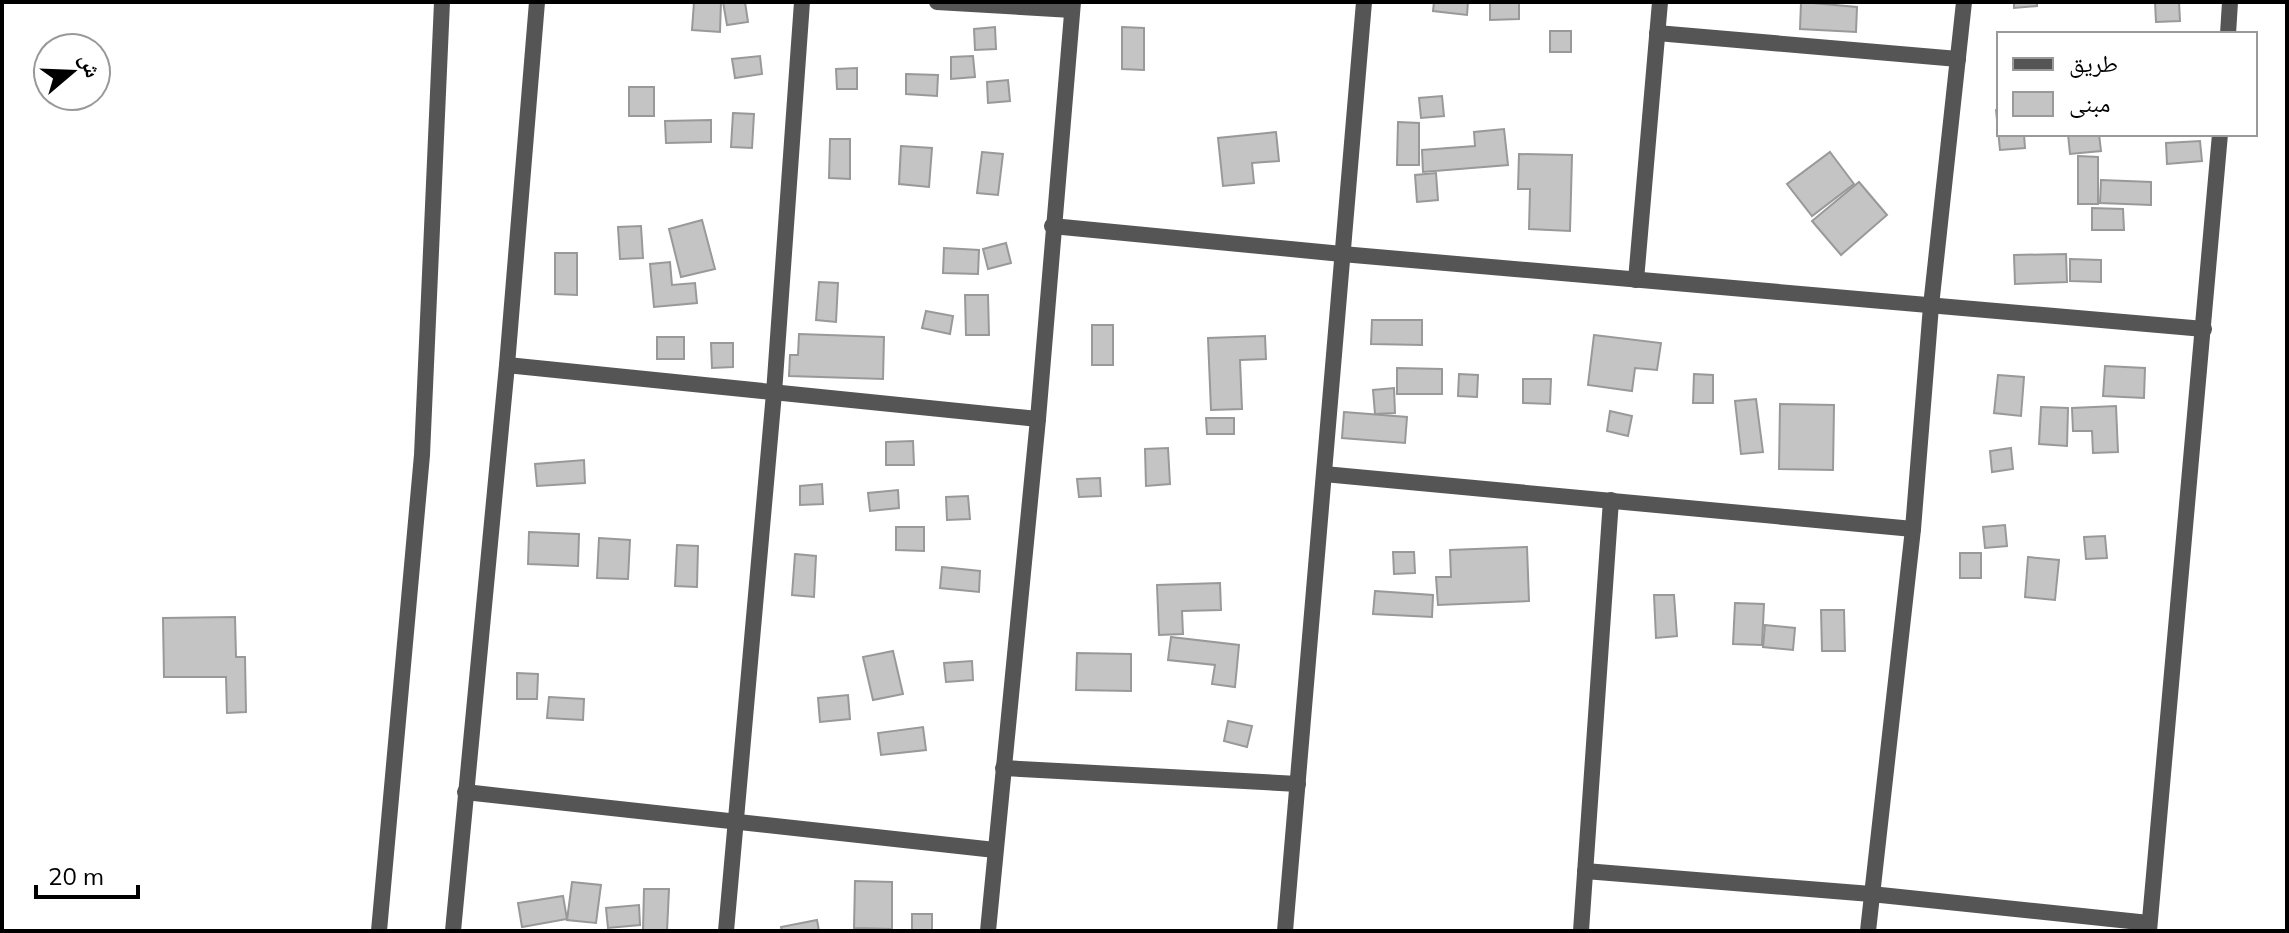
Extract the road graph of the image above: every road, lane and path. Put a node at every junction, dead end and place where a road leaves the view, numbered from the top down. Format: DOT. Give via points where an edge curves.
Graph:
graph roads {
  1 [pos="442,2"];
  2 [pos="537,2"];
  3 [pos="802,2"];
  4 [pos="937,2"];
  5 [pos="1364,2"];
  6 [pos="1660,2"];
  7 [pos="1964,2"];
  8 [pos="2230,2"];
  9 [pos="1073,6"];
  10 [pos="2228,32"];
  11 [pos="1657,33"];
  12 [pos="1958,59"];
  13 [pos="2220,136"];
  14 [pos="1052,226"];
  15 [pos="1342,254"];
  16 [pos="1636,280"];
  17 [pos="1931,306"];
  18 [pos="2204,329"];
  19 [pos="507,365"];
  20 [pos="774,393"];
  21 [pos="1038,419"];
  22 [pos="1324,474"];
  23 [pos="1611,500"];
  24 [pos="1913,529"];
  25 [pos="1003,768"];
  26 [pos="1298,784"];
  27 [pos="465,792"];
  28 [pos="735,822"];
  29 [pos="995,850"];
  30 [pos="1585,871"];
  31 [pos="1871,894"];
  32 [pos="2149,927"];
  33 [pos="379,931"];
  34 [pos="453,931"];
  35 [pos="726,931"];
  36 [pos="988,931"];
  37 [pos="1285,931"];
  38 [pos="1581,931"];
  39 [pos="1868,931"];
  1 -- 33 [label="street" via="422,455"];
  2 -- 19 [label="street"];
  3 -- 20 [label="street"];
  4 -- 9 [label="street"];
  5 -- 15 [label="street"];
  6 -- 11 [label="street"];
  7 -- 12 [label="street"];
  8 -- 10 [label="street"];
  9 -- 14 [label="street"];
  11 -- 12 [label="street"];
  11 -- 16 [label="street"];
  12 -- 17 [label="street"];
  13 -- 18 [label="street"];
  14 -- 15 [label="street"];
  14 -- 21 [label="street"];
  15 -- 16 [label="street"];
  15 -- 22 [label="street"];
  16 -- 17 [label="street"];
  17 -- 18 [label="street"];
  17 -- 24 [label="street"];
  18 -- 32 [label="street"];
  19 -- 20 [label="street"];
  19 -- 27 [label="street"];
  20 -- 21 [label="street"];
  20 -- 28 [label="street"];
  21 -- 25 [label="street"];
  22 -- 23 [label="street"];
  22 -- 26 [label="street"];
  23 -- 24 [label="street"];
  23 -- 30 [label="street"];
  24 -- 31 [label="street"];
  25 -- 26 [label="street"];
  25 -- 29 [label="street"];
  26 -- 37 [label="street"];
  27 -- 28 [label="street"];
  27 -- 34 [label="street"];
  28 -- 29 [label="street"];
  28 -- 35 [label="street"];
  29 -- 36 [label="street"];
  30 -- 31 [label="street"];
  30 -- 38 [label="street"];
  31 -- 32 [label="street"];
  31 -- 39 [label="street"];
}
